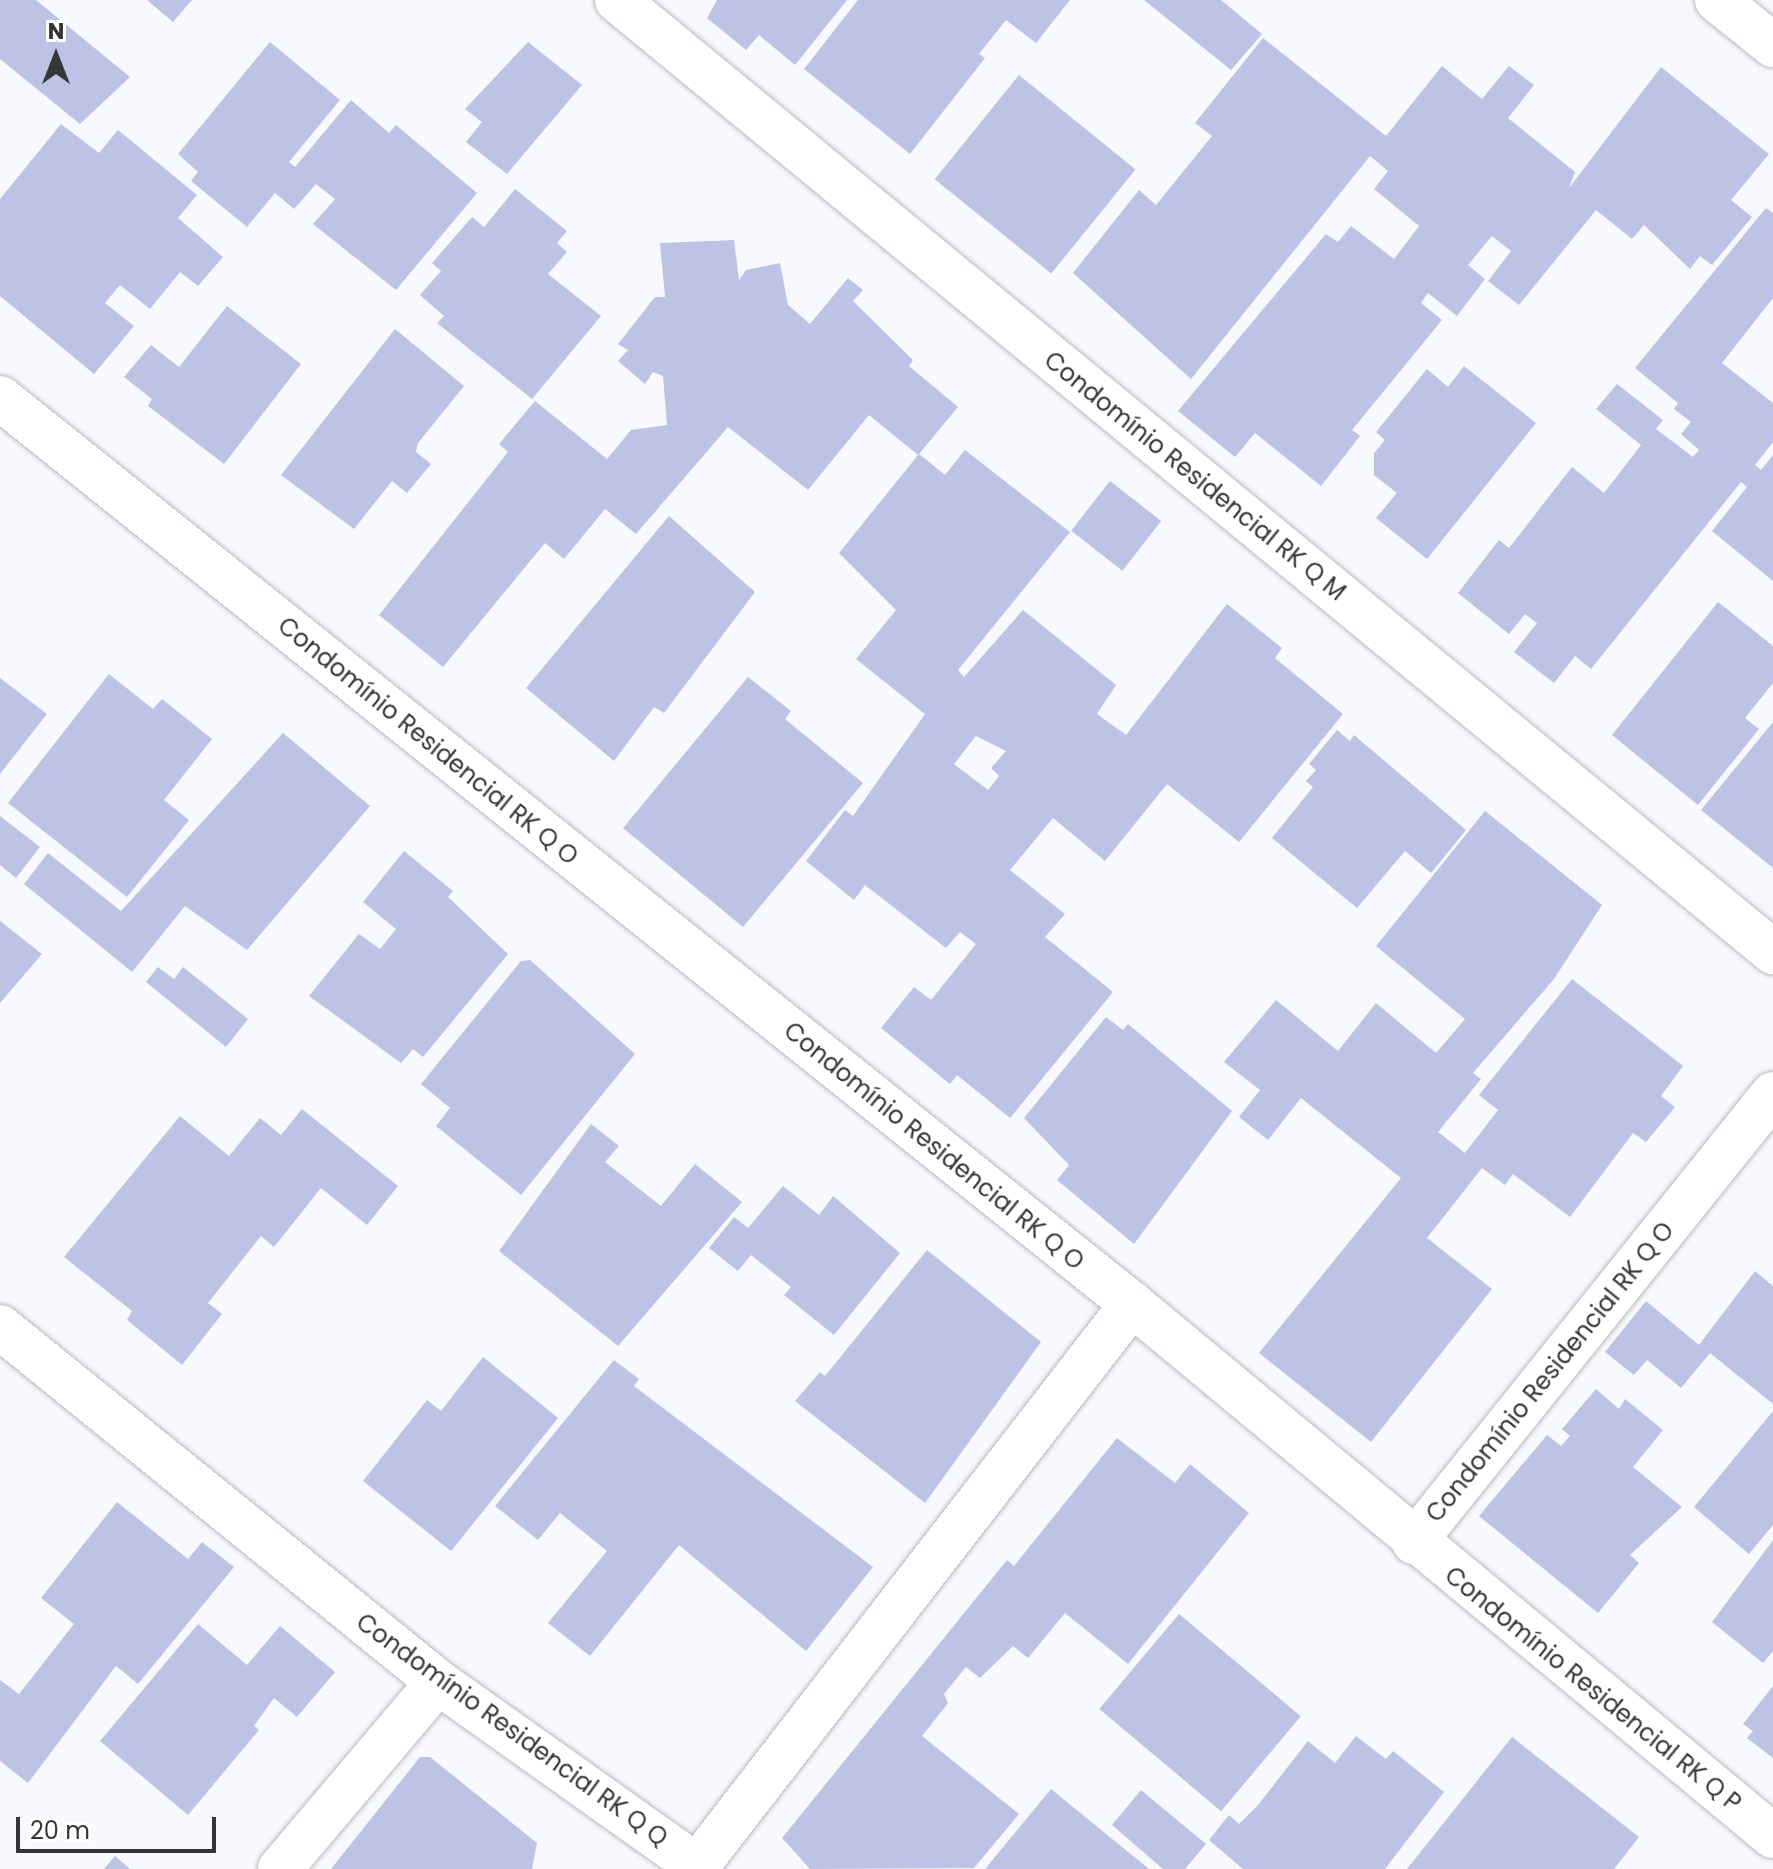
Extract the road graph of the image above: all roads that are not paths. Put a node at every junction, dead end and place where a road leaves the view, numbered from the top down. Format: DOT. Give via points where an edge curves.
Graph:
graph roads {
  1 [pos="617,0"];
  2 [pos="1717,0"];
  3 [pos="1773,45"];
  4 [pos="0,398"];
  5 [pos="1773,952"];
  6 [pos="1773,1094"];
  7 [pos="1132,1304"];
  8 [pos="0,1327"];
  9 [pos="1414,1542"];
  10 [pos="438,1682"];
  11 [pos="1773,1836"];
  12 [pos="699,1867"];
  13 [pos="280,1869"];
  1 -- 5 [label="street, Condomínio Residencial RK Q M"];
  2 -- 3 [label="street"];
  4 -- 7 [label="street, Condomínio Residencial RK Q O"];
  6 -- 9 [label="street, Condomínio Residencial RK Q O"];
  7 -- 9 [label="street, Condomínio Residencial RK Q O"];
  7 -- 12 [label="street, Condomínio Residencial RK Q Q"];
  8 -- 10 [label="street, Condomínio Residencial RK Q Q"];
  9 -- 11 [label="street, Condomínio Residencial RK Q P"];
  10 -- 12 [label="street, Condomínio Residencial RK Q Q"];
  10 -- 13 [label="street"];
}
